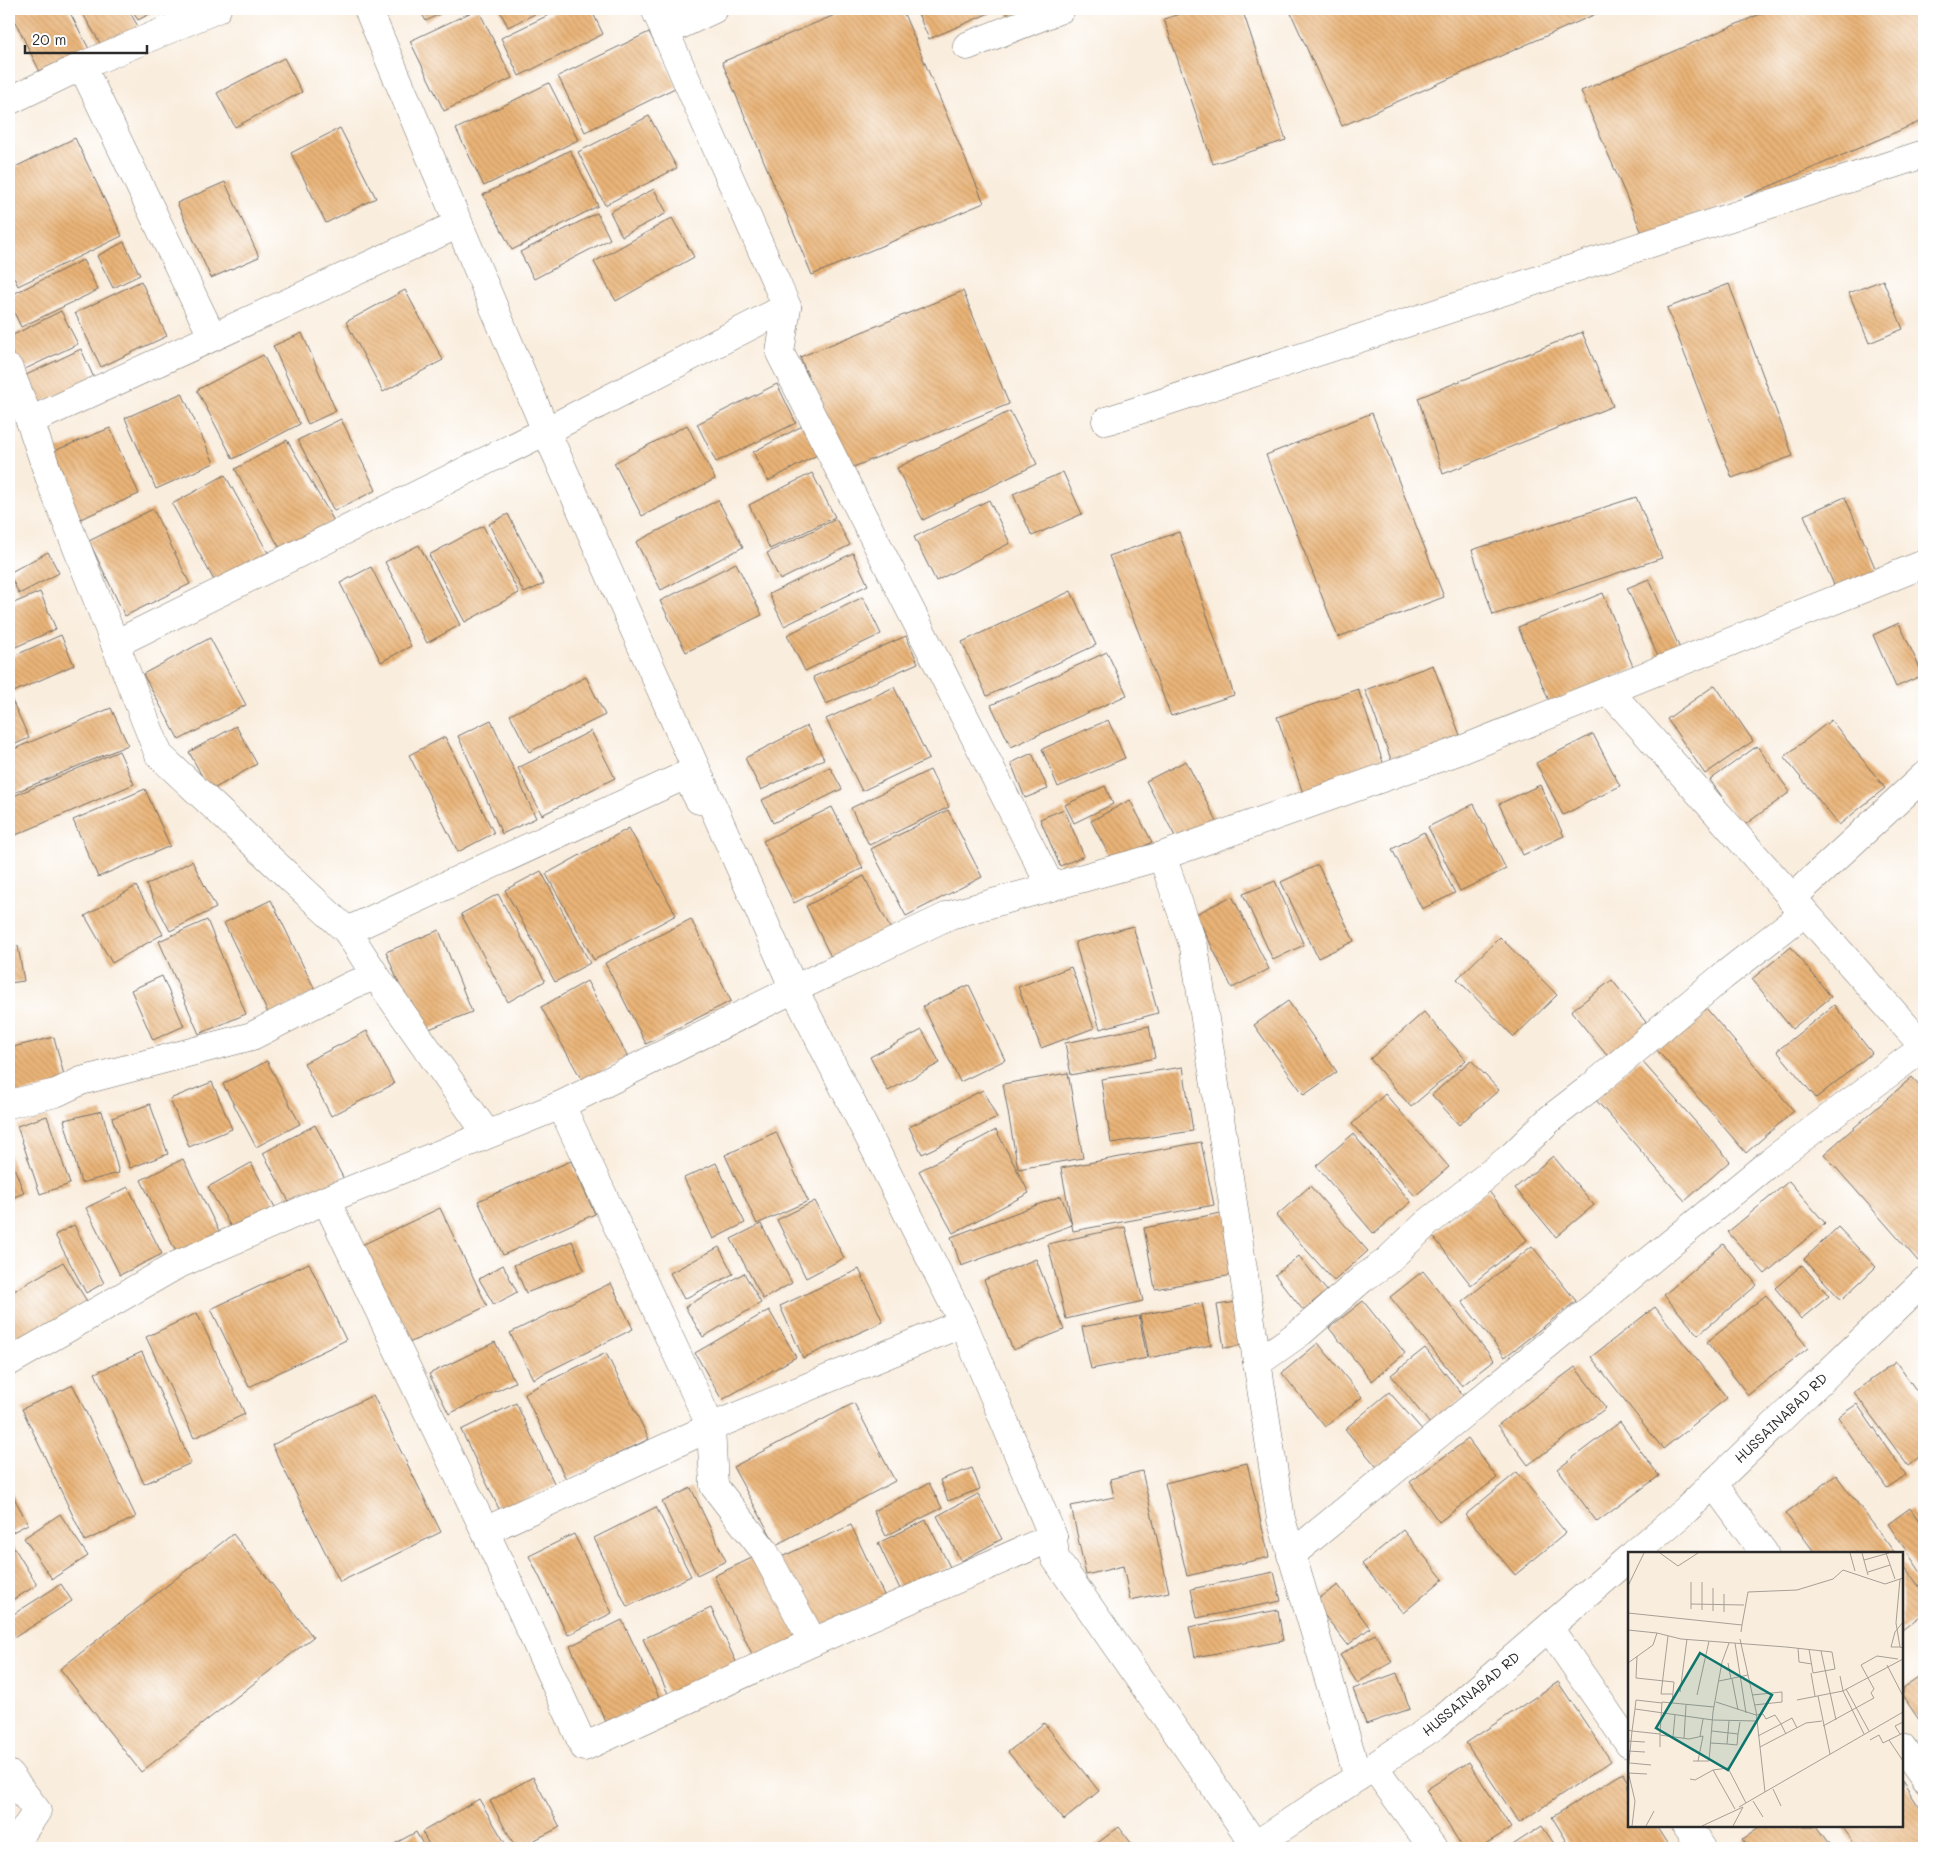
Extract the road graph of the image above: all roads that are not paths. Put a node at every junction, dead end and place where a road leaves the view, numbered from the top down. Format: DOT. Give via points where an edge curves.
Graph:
graph roads {
  1 [pos="217,9"];
  2 [pos="368,9"];
  3 [pos="714,9"];
  4 [pos="1061,9"];
  5 [pos="660,20"];
  6 [pos="967,46"];
  7 [pos="82,66"];
  8 [pos="9,101"];
  9 [pos="1924,154"];
  10 [pos="459,224"];
  11 [pos="786,307"];
  12 [pos="212,336"];
  13 [pos="9,370"];
  14 [pos="30,421"];
  15 [pos="1106,421"];
  16 [pos="546,431"];
  17 [pos="1924,564"];
  18 [pos="115,644"];
  19 [pos="1609,691"];
  20 [pos="1924,776"];
  21 [pos="1162,856"];
  22 [pos="1051,886"];
  23 [pos="1798,906"];
  24 [pos="347,931"];
  25 [pos="376,976"];
  26 [pos="794,989"];
  27 [pos="1924,1047"];
  28 [pos="9,1104"];
  29 [pos="561,1105"];
  30 [pos="486,1134"];
  31 [pos="326,1200"];
  32 [pos="1924,1281"];
  33 [pos="963,1323"];
  34 [pos="9,1362"];
  35 [pos="1257,1363"];
  36 [pos="711,1427"];
  37 [pos="1713,1483"];
  38 [pos="485,1531"];
  39 [pos="1053,1537"];
  40 [pos="1636,1552"];
  41 [pos="1763,1552"];
  42 [pos="1291,1555"];
  43 [pos="1628,1559"];
  44 [pos="1549,1628"];
  45 [pos="813,1642"];
  46 [pos="1628,1743"];
  47 [pos="1903,1748"];
  48 [pos="1366,1772"];
  49 [pos="9,1774"];
  50 [pos="1924,1778"];
  51 [pos="1687,1827"];
  52 [pos="1253,1847"];
  53 [pos="12,1848"];
  54 [pos="1433,1848"];
  55 [pos="1702,1848"];
  1 -- 7 [label="street"];
  2 -- 10 [label="street"];
  3 -- 5 [label="street"];
  4 -- 6 [label="street"];
  5 -- 11 [label="street"];
  7 -- 8 [label="street"];
  7 -- 12 [label="street"];
  9 -- 15 [label="street"];
  10 -- 12 [label="street"];
  10 -- 16 [label="street"];
  11 -- 16 [label="street"];
  11 -- 22 [label="street" via="780,353"];
  12 -- 14 [label="street"];
  13 -- 14 [label="street"];
  14 -- 18 [label="street"];
  16 -- 18 [label="street"];
  16 -- 26 [label="street"];
  17 -- 19 [label="street"];
  18 -- 24 [label="street" via="159,756"];
  19 -- 21 [label="street" via="1461,750"];
  19 -- 23 [label="street"];
  20 -- 23 [label="street"];
  21 -- 22 [label="street"];
  21 -- 35 [label="street" via="1194,947"];
  22 -- 26 [label="street" via="950,915"];
  23 -- 27 [label="street"];
  23 -- 35 [label="street" via="1729,972 1551,1118 1512,1156 1426,1224 1386,1262 1301,1332"];
  24 -- 25 [label="street"];
  24 -- 26 [label="street" via="686,775"];
  25 -- 28 [label="street" via="252,1036 81,1081 56,1093"];
  25 -- 30 [label="street"];
  26 -- 29 [label="street"];
  26 -- 33 [label="street"];
  27 -- 42 [label="street" via="1770,1162"];
  29 -- 30 [label="street"];
  29 -- 36 [label="street"];
  30 -- 31 [label="street"];
  31 -- 34 [label="street" via="177,1265"];
  31 -- 38 [label="street"];
  32 -- 37 [label="street, HUSSAINABAD RD"];
  33 -- 36 [label="street"];
  33 -- 39 [label="street"];
  35 -- 42 [label="street" via="1280,1519"];
  36 -- 38 [label="street"];
  36 -- 45 [label="street" via="714,1486 763,1549"];
  37 -- 40 [label="street, HUSSAINABAD RD"];
  37 -- 41 [label="street"];
  38 -- 45 [label="street" via="584,1747"];
  39 -- 45 [label="street"];
  39 -- 52 [label="street" via="1055,1558"];
  42 -- 48 [label="street"];
  43 -- 44 [label="street, HUSSAINABAD RD"];
  44 -- 46 [label="street"];
  44 -- 48 [label="street, HUSSAINABAD RD" via="1436,1725"];
  47 -- 50 [label="street"];
  48 -- 52 [label="street, HUSSAINABAD RD"];
  48 -- 54 [label="street"];
  49 -- 53 [label="street" via="37,1811"];
  51 -- 55 [label="street"];
}
